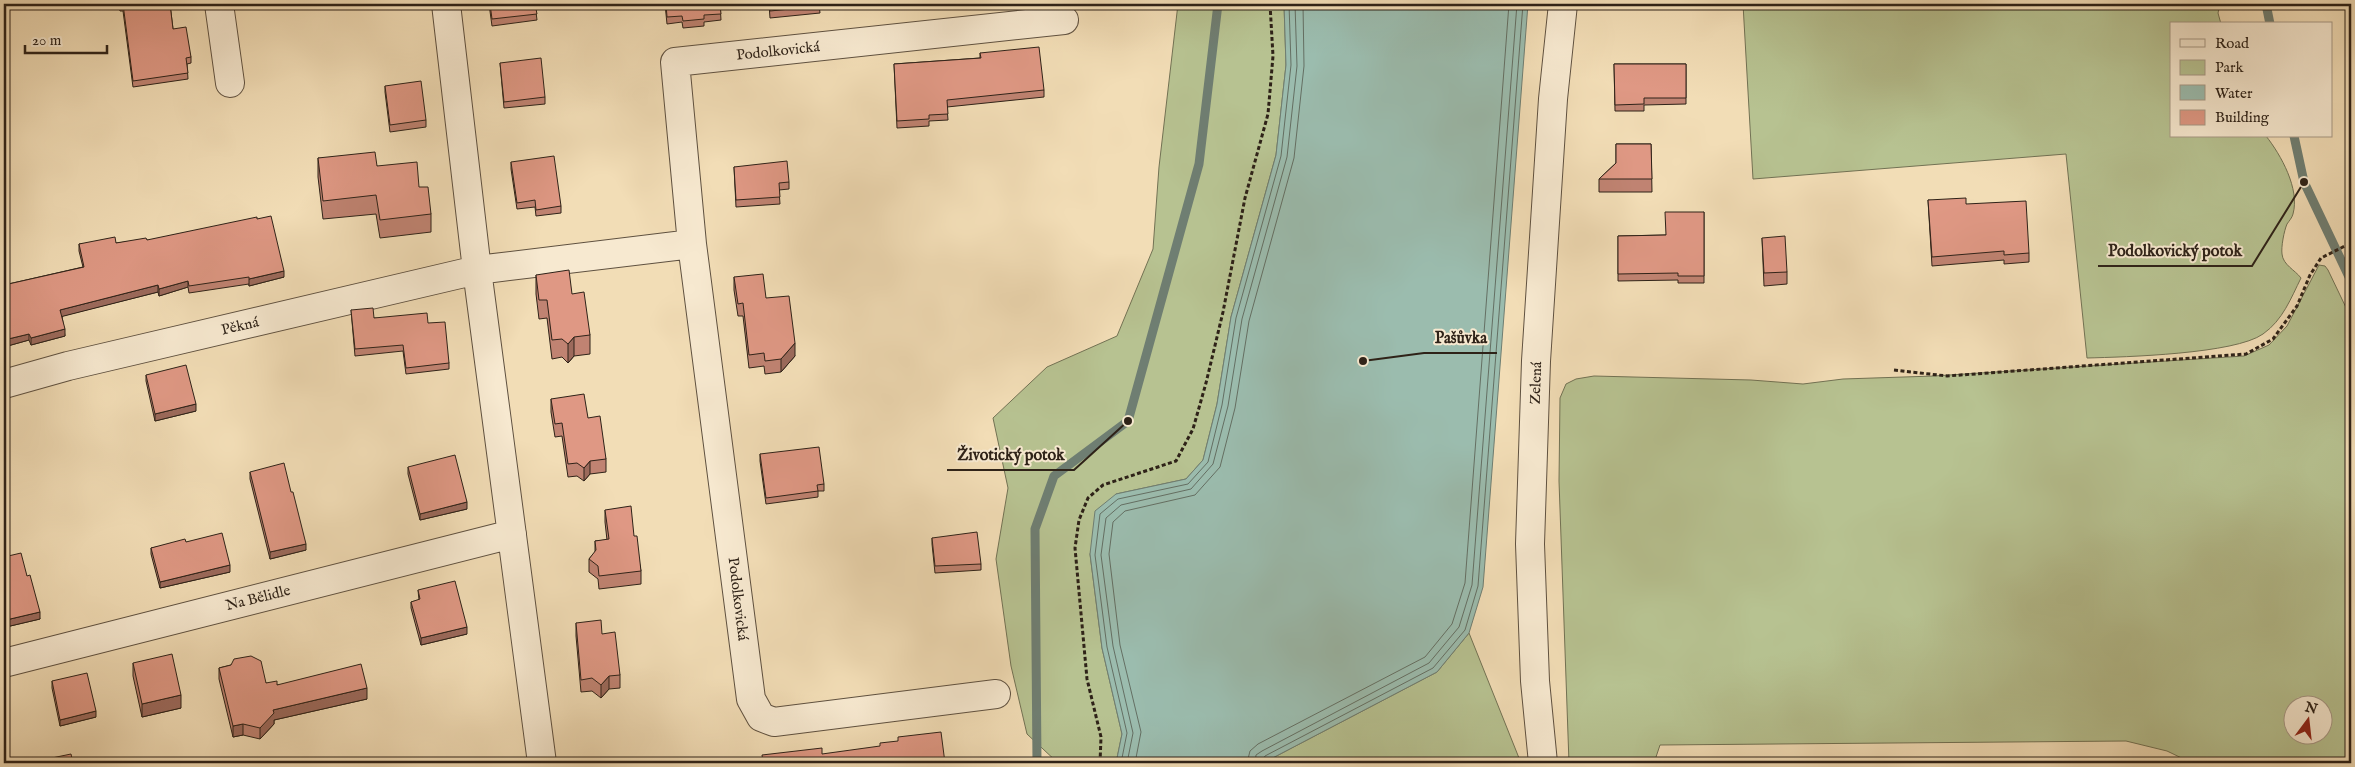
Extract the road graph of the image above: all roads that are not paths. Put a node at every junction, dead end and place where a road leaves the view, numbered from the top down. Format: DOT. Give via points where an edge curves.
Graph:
graph roads {
  1 [pos="219,4"];
  2 [pos="446,4"];
  3 [pos="1563,4"];
  4 [pos="1064,20"];
  5 [pos="230,83"];
  6 [pos="692,244"];
  7 [pos="477,270"];
  8 [pos="4,384"];
  9 [pos="512,534"];
  10 [pos="4,663"];
  11 [pos="996,694"];
  12 [pos="542,763"];
  13 [pos="1543,763"];
  1 -- 5 [label="street"];
  2 -- 7 [label="street"];
  3 -- 13 [label="street, Zelená" via="1553,99 1536,361 1530,544"];
  4 -- 6 [label="street, Podolkovická" via="675,62"];
  6 -- 7 [label="street"];
  6 -- 11 [label="street, Podolkovická" via="751,699 761,717 774,722"];
  7 -- 8 [label="street, Pěkná"];
  7 -- 9 [label="street"];
  9 -- 10 [label="street, Na Bělidle"];
  9 -- 12 [label="street"];
}
